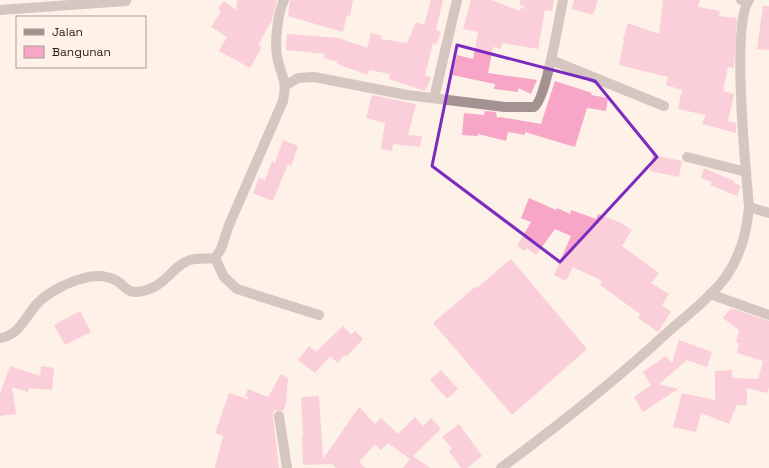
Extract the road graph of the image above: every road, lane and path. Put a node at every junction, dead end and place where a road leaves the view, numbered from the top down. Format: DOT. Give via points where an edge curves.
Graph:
graph roads {
  1 [pos="126,0"];
  2 [pos="284,0"];
  3 [pos="457,0"];
  4 [pos="563,0"];
  5 [pos="746,1"];
  6 [pos="0,10"];
  7 [pos="551,60"];
  8 [pos="286,85"];
  9 [pos="434,98"];
  10 [pos="664,106"];
  11 [pos="686,157"];
  12 [pos="746,172"];
  13 [pos="749,207"];
  14 [pos="769,213"];
  15 [pos="214,258"];
  16 [pos="710,294"];
  17 [pos="319,315"];
  18 [pos="769,315"];
  19 [pos="0,338"];
  20 [pos="279,416"];
  21 [pos="287,468"];
  22 [pos="501,468"];
  1 -- 6 [label="street"];
  2 -- 8 [label="street" via="277,31 278,60"];
  3 -- 9 [label="street"];
  4 -- 7 [label="street"];
  5 -- 12 [label="street" via="741,28 740,60"];
  7 -- 9 [label="street" via="538,105 534,107 505,107"];
  7 -- 10 [label="street"];
  8 -- 9 [label="street" via="298,78 314,77"];
  8 -- 15 [label="street" via="283,100 229,225 221,250"];
  11 -- 12 [label="street"];
  12 -- 13 [label="street"];
  13 -- 14 [label="street"];
  13 -- 16 [label="street" via="748,224 736,258"];
  15 -- 17 [label="street" via="224,277 237,289"];
  15 -- 19 [label="street" via="190,260 162,283 135,293 105,276 81,279 40,300 27,320 16,330"];
  16 -- 18 [label="street"];
  16 -- 22 [label="street" via="630,367"];
  20 -- 21 [label="street"];
}
